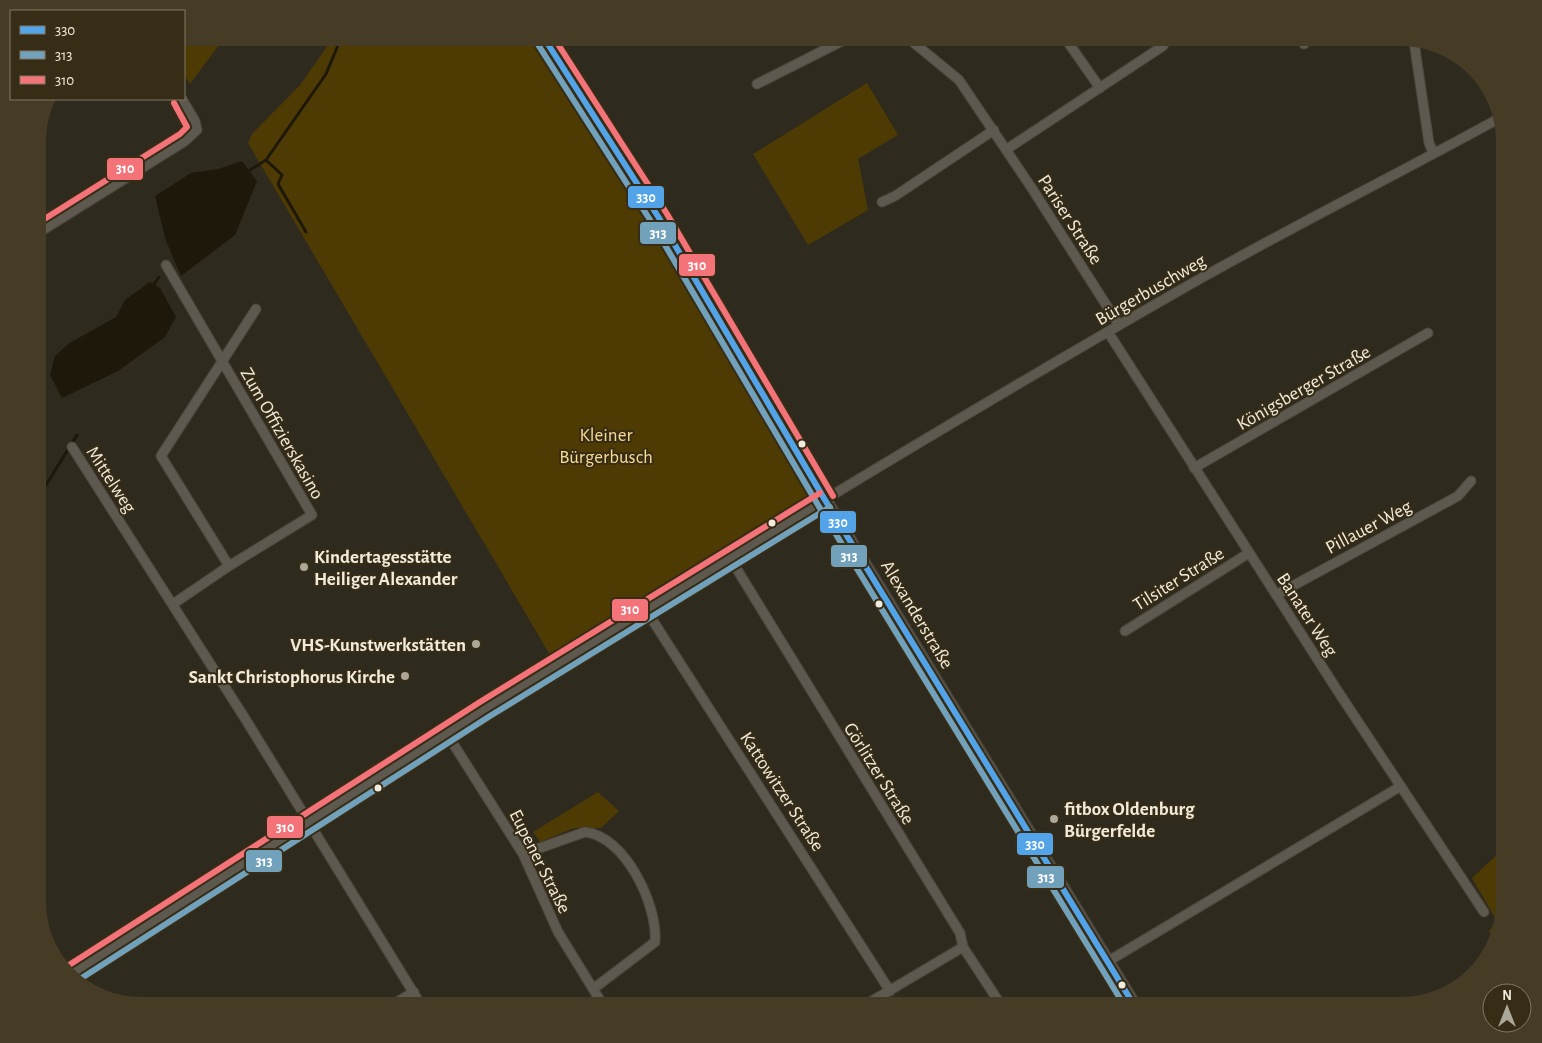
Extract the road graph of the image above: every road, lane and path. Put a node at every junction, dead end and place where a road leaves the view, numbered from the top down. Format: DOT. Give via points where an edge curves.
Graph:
graph roads {
  1 [pos="549,46"];
  2 [pos="832,46"];
  3 [pos="918,46"];
  4 [pos="1071,46"];
  5 [pos="1163,46"];
  6 [pos="1415,47"];
  7 [pos="757,84"];
  8 [pos="1100,88"];
  9 [pos="183,100"];
  10 [pos="1494,121"];
  11 [pos="994,130"];
  12 [pos="1007,149"];
  13 [pos="1433,152"];
  14 [pos="882,202"];
  15 [pos="46,229"];
  16 [pos="166,265"];
  17 [pos="256,309"];
  18 [pos="1119,326"];
  19 [pos="1108,332"];
  20 [pos="1428,333"];
  21 [pos="222,361"];
  22 [pos="72,447"];
  23 [pos="1194,468"];
  24 [pos="1471,481"];
  25 [pos="825,500"];
  26 [pos="1249,553"];
  27 [pos="730,558"];
  28 [pos="229,566"];
  29 [pos="1276,595"];
  30 [pos="173,604"];
  31 [pos="646,610"];
  32 [pos="1125,631"];
  33 [pos="447,734"];
  34 [pos="1401,786"];
  35 [pos="309,820"];
  36 [pos="523,854"];
  37 [pos="1484,912"];
  38 [pos="963,947"];
  39 [pos="1107,962"];
  40 [pos="76,970"];
  41 [pos="593,989"];
  42 [pos="890,991"];
  43 [pos="414,992"];
  44 [pos="406,997"];
  45 [pos="416,997"];
  46 [pos="598,997"];
  47 [pos="880,997"];
  48 [pos="995,997"];
  49 [pos="1128,997"];
  1 -- 25 [label="main road, Alexanderstraße" via="659,218"];
  2 -- 7 [label="street"];
  3 -- 11 [label="street, Pariser Straße" via="959,80"];
  4 -- 8 [label="street"];
  5 -- 8 [label="street"];
  6 -- 13 [label="street"];
  8 -- 12 [label="street"];
  9 -- 15 [label="street" via="197,130 185,141"];
  10 -- 13 [label="street, Bürgerbuschweg"];
  11 -- 12 [label="street, Pariser Straße"];
  11 -- 14 [label="street"];
  12 -- 18 [label="street, Pariser Straße"];
  13 -- 18 [label="street, Bürgerbuschweg"];
  16 -- 21 [label="street, Zum Offizierskasino"];
  17 -- 21 [label="street, Zum Offizierskasino"];
  18 -- 19 [label="street, Bürgerbuschweg"];
  19 -- 23 [label="street, Banater Weg"];
  19 -- 25 [label="street, Bürgerbuschweg"];
  20 -- 23 [label="street, Königsberger Straße"];
  21 -- 28 [label="street, Zum Offizierskasino" via="161,456"];
  21 -- 28 [label="street, Zum Offizierskasino" via="312,515"];
  22 -- 30 [label="street, Mittelweg"];
  23 -- 26 [label="street, Banater Weg"];
  24 -- 29 [label="street, Pillauer Weg" via="1458,496"];
  25 -- 27 [label="street, Bürgerbuschweg"];
  25 -- 39 [label="main road, Alexanderstraße"];
  26 -- 29 [label="street, Banater Weg"];
  26 -- 32 [label="street, Tilsiter Straße"];
  27 -- 31 [label="street, Bürgerbuschweg"];
  27 -- 38 [label="street, Görlitzer Straße" via="960,933"];
  28 -- 30 [label="street, Zum Offizierskasino"];
  29 -- 34 [label="street, Banater Weg"];
  30 -- 35 [label="street, Mittelweg"];
  31 -- 33 [label="street, Bürgerbuschweg"];
  31 -- 42 [label="street, Kattowitzer Straße"];
  33 -- 35 [label="street, Bürgerbuschweg"];
  33 -- 36 [label="street, Eupener Straße"];
  34 -- 37 [label="street, Banater Weg"];
  34 -- 39 [label="street"];
  35 -- 40 [label="street, Bürgerbuschweg"];
  35 -- 43 [label="street, Mittelweg"];
  36 -- 41 [label="street, Eupener Straße" via="558,932"];
  36 -- 41 [label="street" via="585,832 613,844 628,861 655,920 655,942"];
  38 -- 42 [label="street"];
  38 -- 48 [label="street, Görlitzer Straße"];
  39 -- 49 [label="main road, Alexanderstraße"];
  41 -- 46 [label="street, Eupener Straße"];
  42 -- 47 [label="street"];
  43 -- 44 [label="street"];
  43 -- 45 [label="street, Mittelweg"];
}
